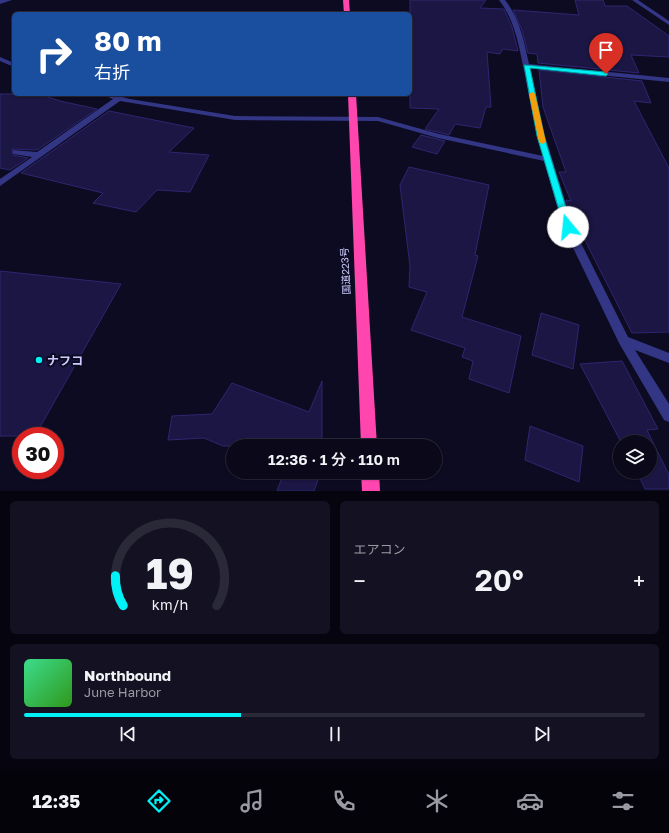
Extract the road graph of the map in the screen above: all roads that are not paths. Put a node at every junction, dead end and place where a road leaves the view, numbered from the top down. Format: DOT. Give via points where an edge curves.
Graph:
graph roads {
  1 [pos="9,0"];
  2 [pos="346,0"];
  3 [pos="502,0"];
  4 [pos="635,0"];
  5 [pos="0,2"];
  6 [pos="347,12"];
  7 [pos="669,23"];
  8 [pos="0,59"];
  9 [pos="12,64"];
  10 [pos="526,66"];
  11 [pos="669,80"];
  12 [pos="111,96"];
  13 [pos="352,96"];
  14 [pos="119,98"];
  15 [pos="353,119"];
  16 [pos="16,152"];
  17 [pos="38,155"];
  18 [pos="547,159"];
  19 [pos="0,183"];
  20 [pos="623,340"];
  21 [pos="669,358"];
  22 [pos="669,416"];
  23 [pos="369,439"];
  24 [pos="370,479"];
  25 [pos="371,491"];
  1 -- 5 [label="street"];
  2 -- 6 [label="highway"];
  3 -- 10 [label="street" via="510,10 518,29"];
  4 -- 7 [label="street"];
  8 -- 9 [label="street"];
  10 -- 11 [label="street"];
  10 -- 18 [label="street"];
  12 -- 14 [label="street"];
  13 -- 15 [label="highway, 国道223号"];
  14 -- 15 [label="street" via="235,118"];
  14 -- 17 [label="street"];
  15 -- 18 [label="street" via="378,119 438,136"];
  15 -- 23 [label="highway, 国道223号"];
  16 -- 17 [label="street"];
  17 -- 19 [label="street"];
  18 -- 20 [label="street" via="568,227"];
  20 -- 21 [label="street"];
  20 -- 22 [label="street"];
  24 -- 25 [label="highway"];
}
